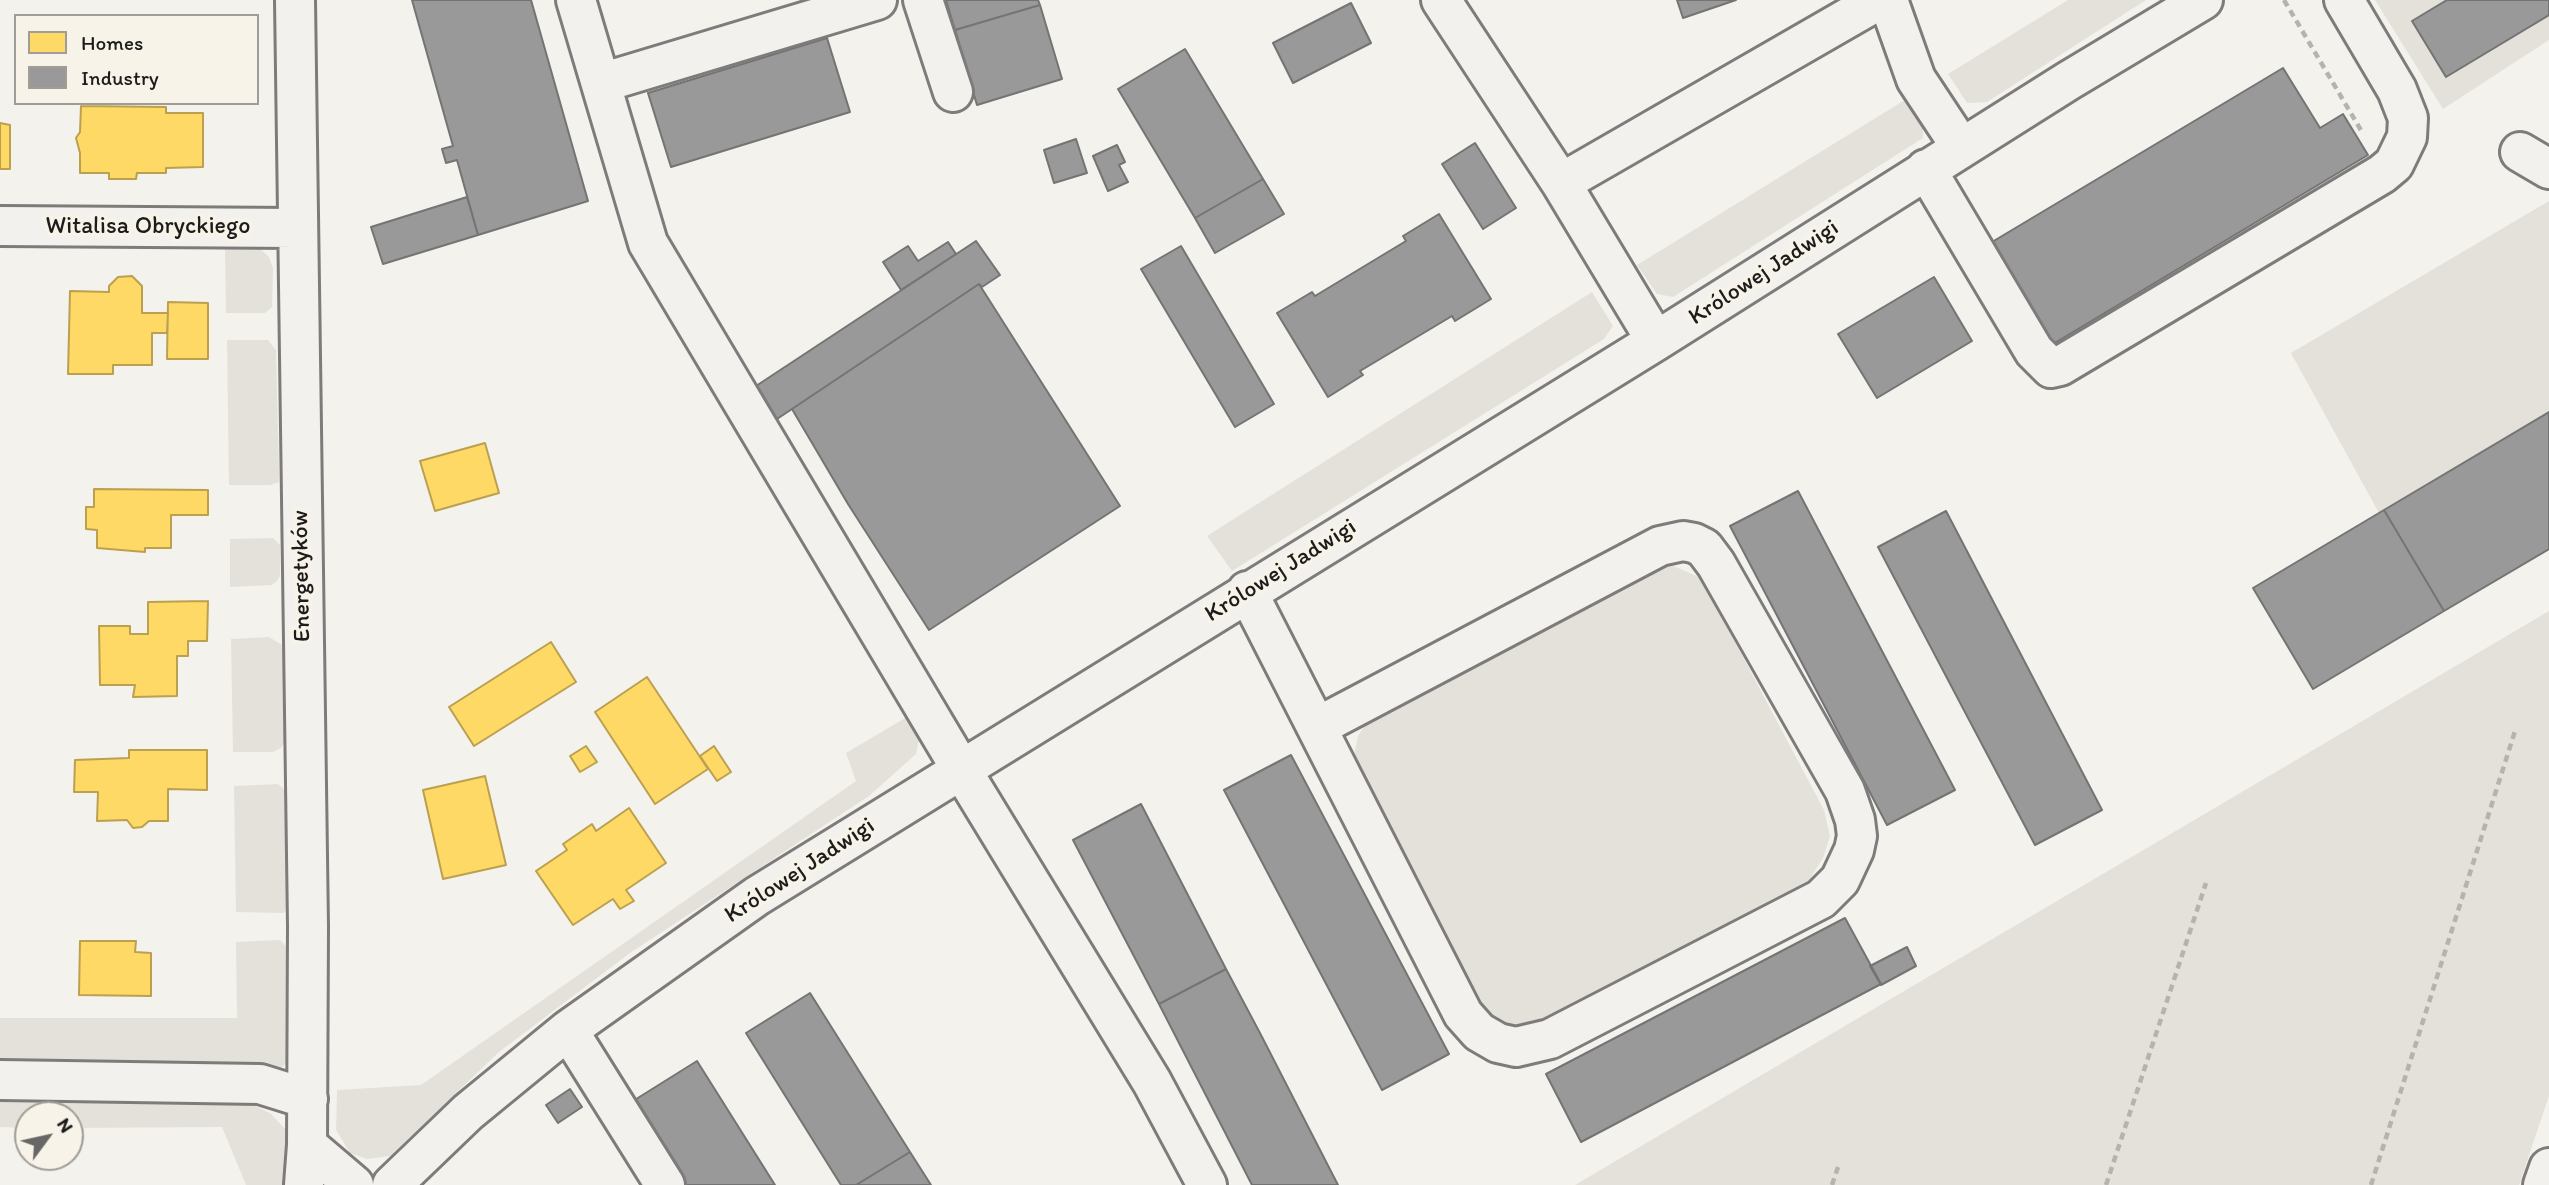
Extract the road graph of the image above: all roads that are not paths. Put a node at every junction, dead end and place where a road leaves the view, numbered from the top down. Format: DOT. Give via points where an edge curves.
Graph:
graph roads {
  1 [pos="295,0"];
  2 [pos="576,0"];
  3 [pos="877,0"];
  4 [pos="923,0"];
  5 [pos="1441,0"];
  6 [pos="1879,0"];
  7 [pos="1888,0"];
  8 [pos="2203,0"];
  9 [pos="2344,0"];
  10 [pos="601,83"];
  11 [pos="953,92"];
  12 [pos="1961,147"];
  13 [pos="1926,169"];
  14 [pos="1561,183"];
  15 [pos="0,226"];
  16 [pos="296,228"];
  17 [pos="1656,341"];
  18 [pos="1247,591"];
  19 [pos="1317,727"];
  20 [pos="961,769"];
  21 [pos="568,1030"];
  22 [pos="0,1080"];
  23 [pos="308,1099"];
  24 [pos="307,1145"];
  25 [pos="2549,1168"];
  26 [pos="304,1185"];
  27 [pos="354,1185"];
  28 [pos="392,1185"];
  29 [pos="665,1185"];
  30 [pos="1208,1185"];
  31 [pos="2543,1185"];
  1 -- 16 [label="street, Energetyków"];
  2 -- 10 [label="street"];
  3 -- 10 [label="street"];
  4 -- 11 [label="street"];
  5 -- 14 [label="street"];
  6 -- 14 [label="street"];
  7 -- 12 [label="street" via="1916,79"];
  8 -- 12 [label="street, Królowej Jadwigi"];
  9 -- 13 [label="street" via="2397,90 2408,118 2407,137 2394,164 2060,366 2051,368 2034,351"];
  10 -- 20 [label="street" via="648,243"];
  12 -- 13 [label="street, Królowej Jadwigi"];
  13 -- 17 [label="street, Królowej Jadwigi"];
  14 -- 17 [label="street"];
  15 -- 16 [label="street, Witalisa Obryckiego"];
  16 -- 23 [label="street, Energetyków"];
  17 -- 18 [label="street, Królowej Jadwigi"];
  18 -- 19 [label="street"];
  18 -- 20 [label="street, Królowej Jadwigi"];
  19 -- 19 [label="street" via="1463,1014 1479,1032 1498,1043 1516,1046 1550,1040 1821,899 1840,880 1854,850 1856,828 1845,791 1716,564 1695,543 1660,546"];
  20 -- 21 [label="street, Królowej Jadwigi" via="757,896"];
  20 -- 30 [label="street" via="1152,1082"];
  21 -- 28 [label="street, Królowej Jadwigi" via="468,1112"];
  21 -- 29 [label="street"];
  22 -- 23 [label="street" via="260,1084"];
  23 -- 24 [label="street, Energetyków"];
  24 -- 26 [label="street, Energetyków"];
  24 -- 27 [label="street"];
  25 -- 31 [label="street"];
}
